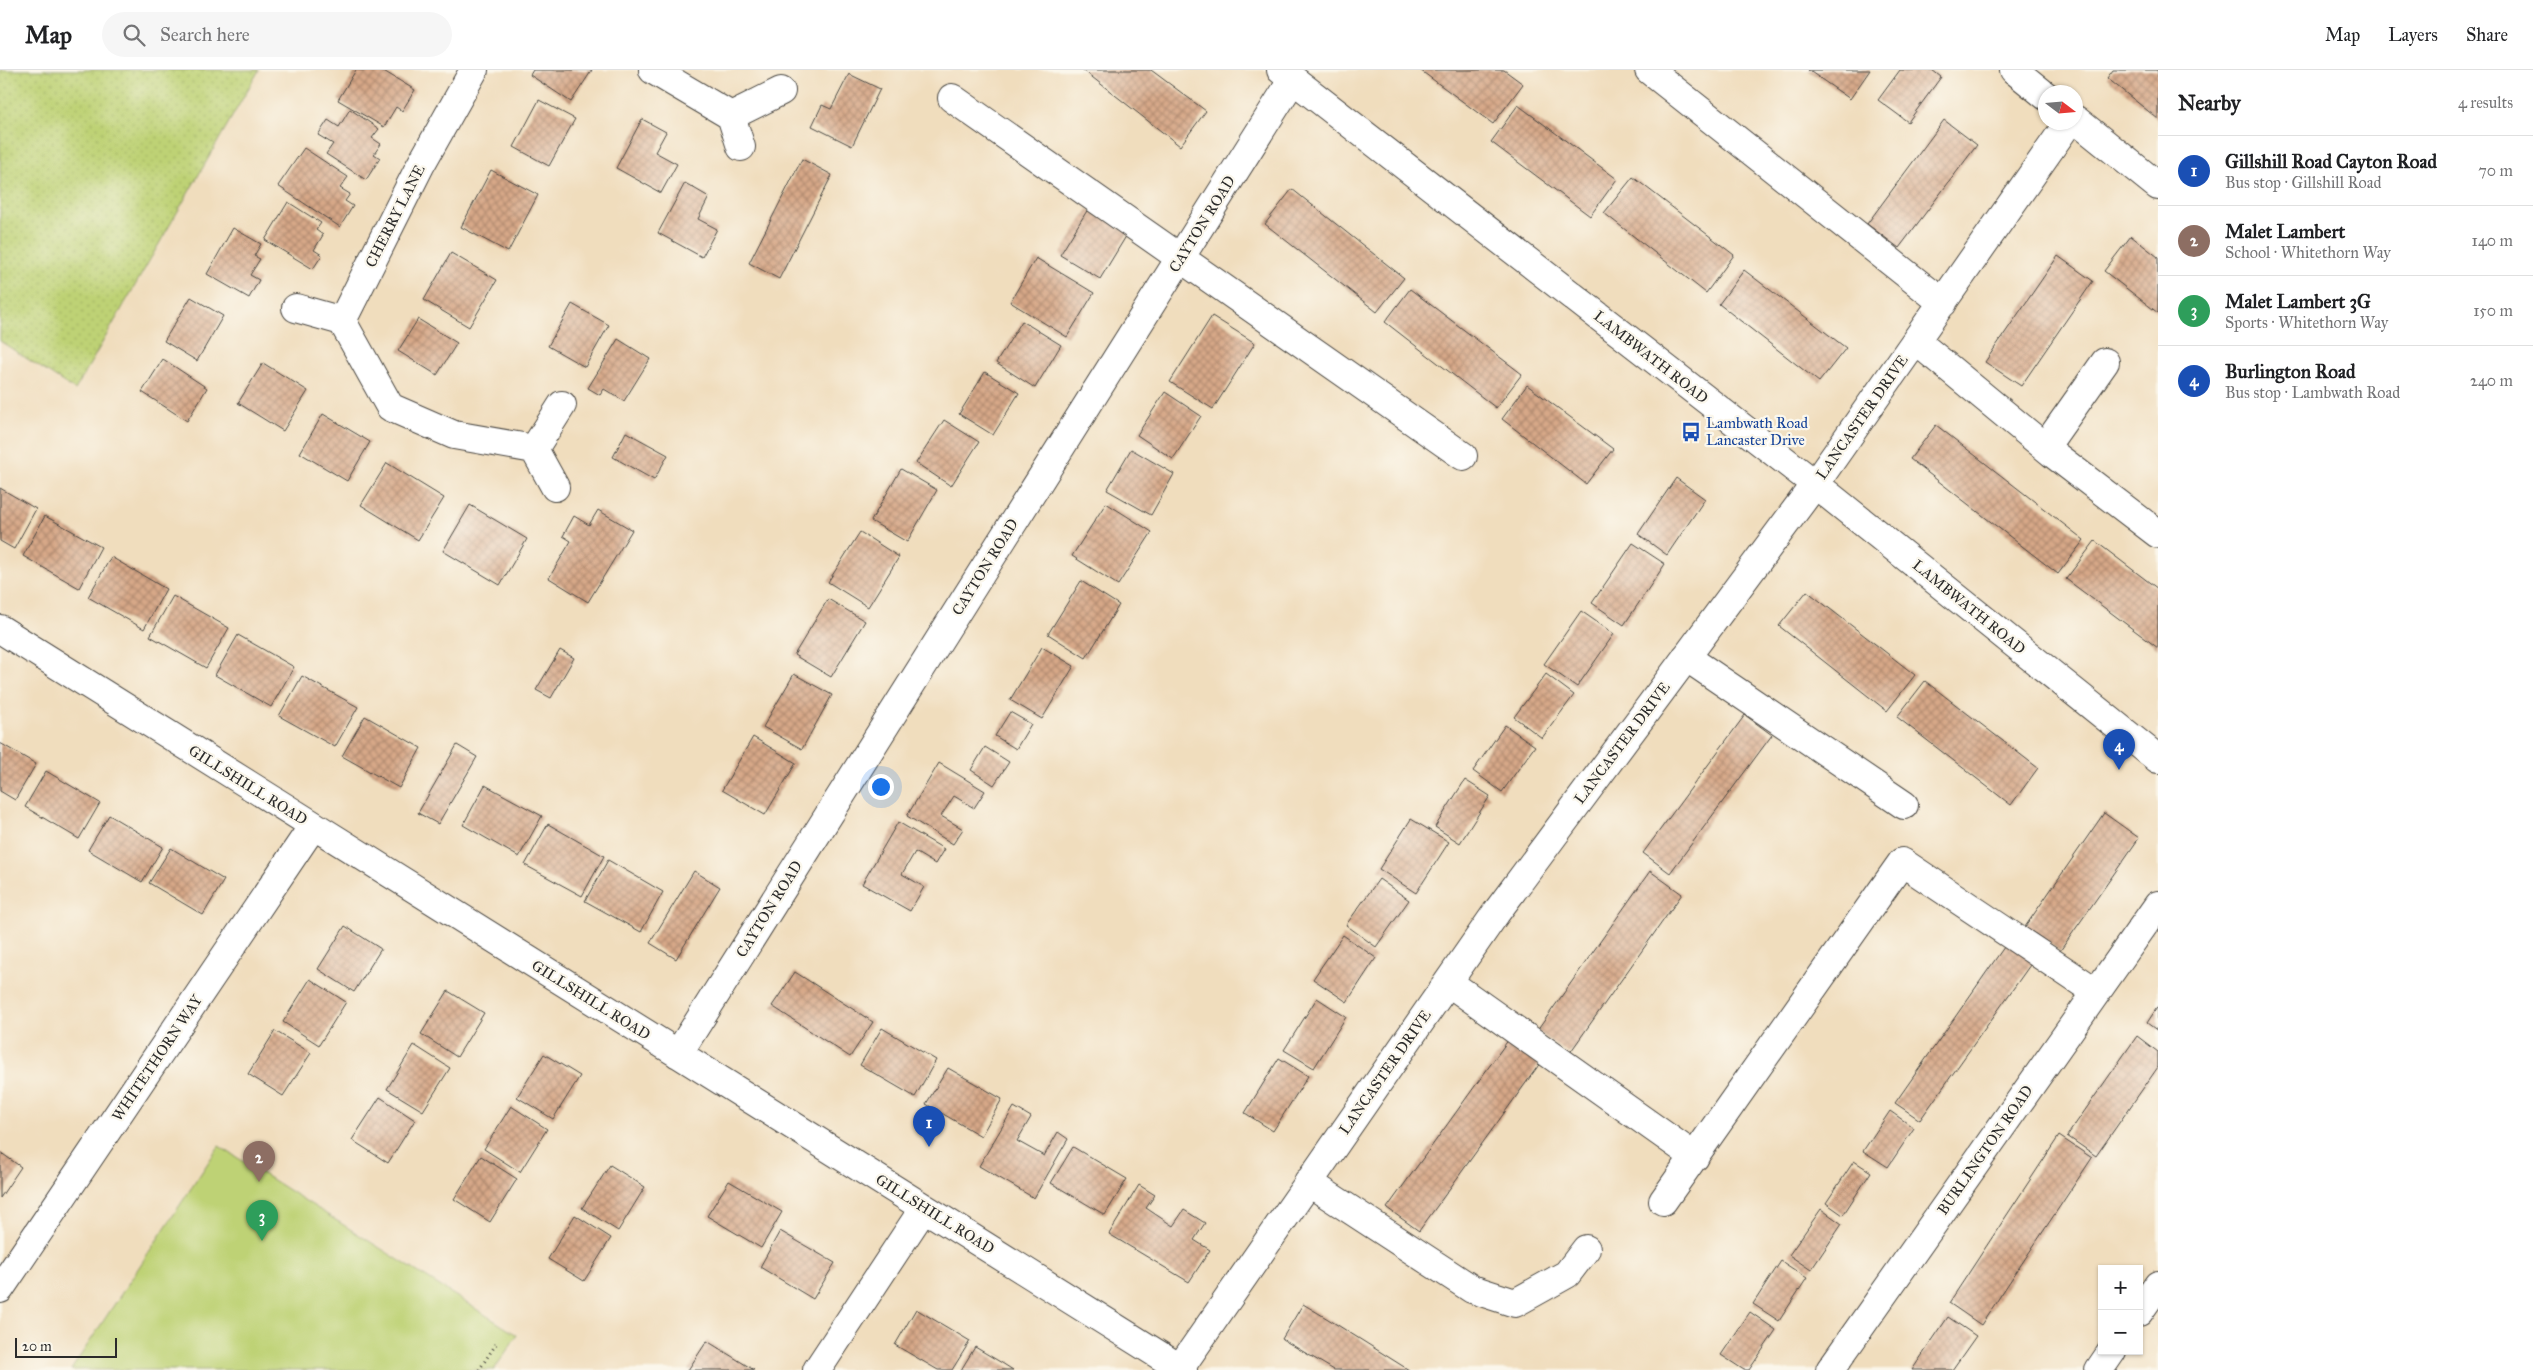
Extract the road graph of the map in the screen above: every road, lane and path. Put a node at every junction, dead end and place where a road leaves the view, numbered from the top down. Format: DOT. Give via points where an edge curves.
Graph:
graph roads {
  1 [pos="474,70"];
  2 [pos="653,70"];
  3 [pos="1649,70"];
  4 [pos="2014,70"];
  5 [pos="1287,75"];
  6 [pos="2038,90"];
  7 [pos="781,91"];
  8 [pos="952,98"];
  9 [pos="730,116"];
  10 [pos="2083,126"];
  11 [pos="2063,130"];
  12 [pos="741,147"];
  13 [pos="2158,186"];
  14 [pos="1180,258"];
  15 [pos="1943,303"];
  16 [pos="296,308"];
  17 [pos="342,320"];
  18 [pos="1916,342"];
  19 [pos="2105,362"];
  20 [pos="562,405"];
  21 [pos="2045,447"];
  22 [pos="534,449"];
  23 [pos="1463,456"];
  24 [pos="1815,484"];
  25 [pos="555,487"];
  26 [pos="2158,534"];
  27 [pos="0,629"];
  28 [pos="1686,657"];
  29 [pos="2158,758"];
  30 [pos="1904,805"];
  31 [pos="313,826"];
  32 [pos="2158,905"];
  33 [pos="1448,982"];
  34 [pos="2096,992"];
  35 [pos="678,1054"];
  36 [pos="1695,1157"];
  37 [pos="1308,1182"];
  38 [pos="1663,1201"];
  39 [pos="924,1208"];
  40 [pos="1586,1249"];
  41 [pos="2158,1285"];
  42 [pos="0,1288"];
  43 [pos="2140,1310"];
  44 [pos="498,1341"];
  45 [pos="2109,1355"];
  46 [pos="1181,1369"];
  47 [pos="479,1370"];
  48 [pos="817,1370"];
  49 [pos="1830,1370"];
  50 [pos="2099,1370"];
  1 -- 17 [label="street, CHERRY LANE" via="420,166"];
  2 -- 9 [label="street"];
  3 -- 15 [label="street"];
  4 -- 6 [label="street"];
  5 -- 14 [label="street, CAYTON ROAD"];
  5 -- 24 [label="street, LAMBWATH ROAD"];
  7 -- 9 [label="street"];
  8 -- 14 [label="street"];
  9 -- 12 [label="street"];
  10 -- 13 [label="street"];
  11 -- 15 [label="street, LANCASTER DRIVE"];
  14 -- 23 [label="street"];
  14 -- 35 [label="street, CAYTON ROAD"];
  15 -- 18 [label="street, LANCASTER DRIVE"];
  16 -- 17 [label="street"];
  17 -- 22 [label="street" via="390,407 454,436"];
  18 -- 21 [label="street"];
  18 -- 24 [label="street, LANCASTER DRIVE"];
  19 -- 21 [label="street"];
  20 -- 22 [label="street"];
  21 -- 26 [label="street"];
  22 -- 25 [label="street"];
  24 -- 28 [label="street, LANCASTER DRIVE"];
  24 -- 29 [label="street, LAMBWATH ROAD"];
  27 -- 31 [label="street, GILLSHILL ROAD"];
  28 -- 30 [label="street"];
  28 -- 33 [label="street, LANCASTER DRIVE"];
  31 -- 35 [label="street, GILLSHILL ROAD"];
  31 -- 42 [label="street, WHITETHORN WAY"];
  32 -- 34 [label="street, BURLINGTON ROAD"];
  33 -- 36 [label="street"];
  33 -- 37 [label="street, LANCASTER DRIVE"];
  34 -- 36 [label="street" via="1902,862"];
  34 -- 49 [label="street, BURLINGTON ROAD"];
  35 -- 39 [label="street, GILLSHILL ROAD"];
  36 -- 38 [label="street"];
  37 -- 40 [label="street" via="1472,1289 1515,1303 1567,1274"];
  37 -- 46 [label="street, LANCASTER DRIVE"];
  39 -- 46 [label="street, GILLSHILL ROAD"];
  39 -- 48 [label="street"];
  41 -- 43 [label="street"];
  44 -- 47 [label="path"];
  45 -- 50 [label="street"];
}
